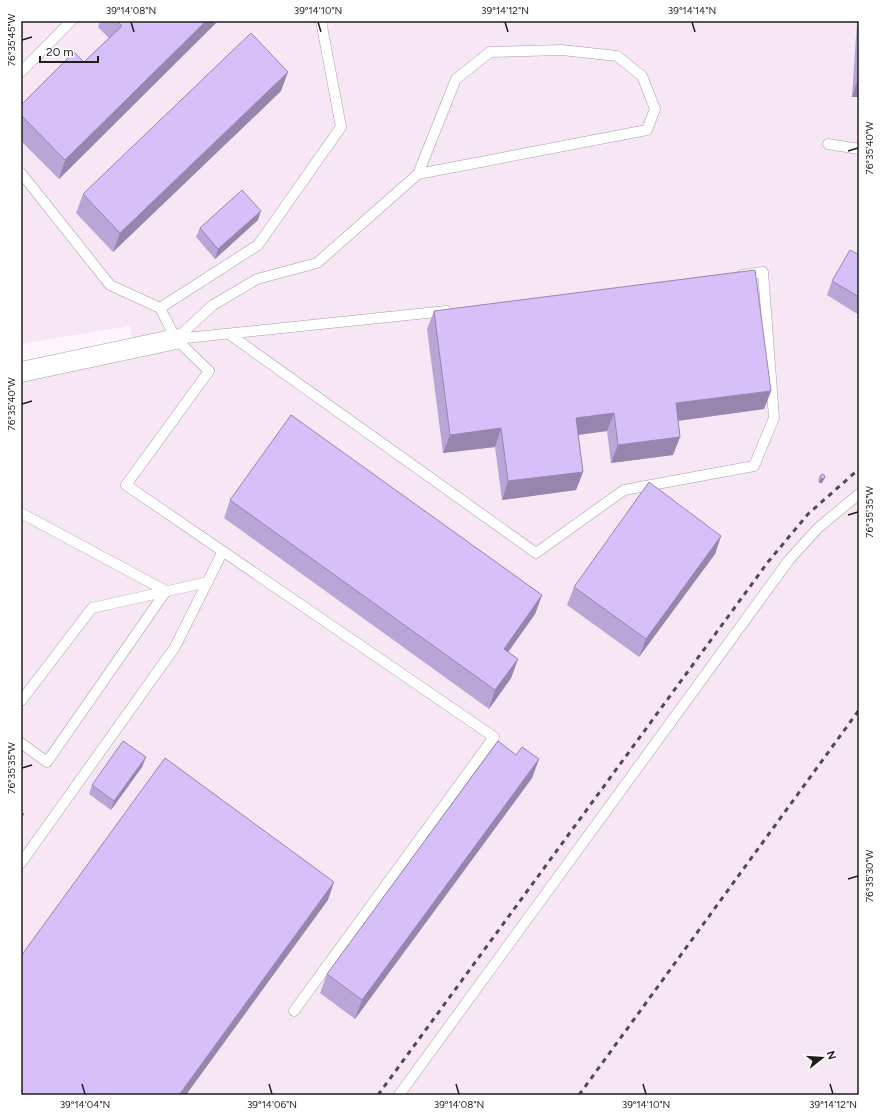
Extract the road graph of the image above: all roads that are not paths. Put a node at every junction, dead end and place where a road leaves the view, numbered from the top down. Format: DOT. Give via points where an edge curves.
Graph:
graph roads {
  1 [pos="71,21"];
  2 [pos="321,21"];
  3 [pos="21,72"];
  4 [pos="828,144"];
  5 [pos="859,149"];
  6 [pos="21,173"];
  7 [pos="418,174"];
  8 [pos="731,276"];
  9 [pos="160,308"];
  10 [pos="455,310"];
  11 [pos="228,334"];
  12 [pos="176,339"];
  13 [pos="21,372"];
  14 [pos="859,494"];
  15 [pos="21,513"];
  16 [pos="223,551"];
  17 [pos="208,582"];
  18 [pos="166,591"];
  19 [pos="21,701"];
  20 [pos="21,743"];
  21 [pos="21,863"];
  22 [pos="294,1011"];
  23 [pos="399,1095"];
  1 -- 3 [label="lane"];
  2 -- 9 [label="lane" via="341,127 258,245"];
  4 -- 5 [label="lane"];
  6 -- 9 [label="lane" via="110,285"];
  7 -- 7 [label="lane" via="647,130 655,109 642,76 617,56 562,50 490,52 456,79"];
  7 -- 12 [label="lane" via="317,263 257,279 213,305"];
  8 -- 11 [label="lane" via="763,272 774,418 754,466 624,490 536,554"];
  9 -- 12 [label="lane"];
  10 -- 11 [label="lane"];
  11 -- 12 [label="lane"];
  12 -- 13 [label="street"];
  12 -- 16 [label="lane" via="209,371 126,484"];
  14 -- 23 [label="lane" via="818,528 789,560"];
  15 -- 18 [label="lane"];
  16 -- 17 [label="lane"];
  16 -- 22 [label="lane" via="494,737"];
  17 -- 18 [label="lane"];
  17 -- 21 [label="lane" via="175,647"];
  18 -- 19 [label="lane" via="92,608"];
  18 -- 20 [label="lane" via="47,762"];
}
